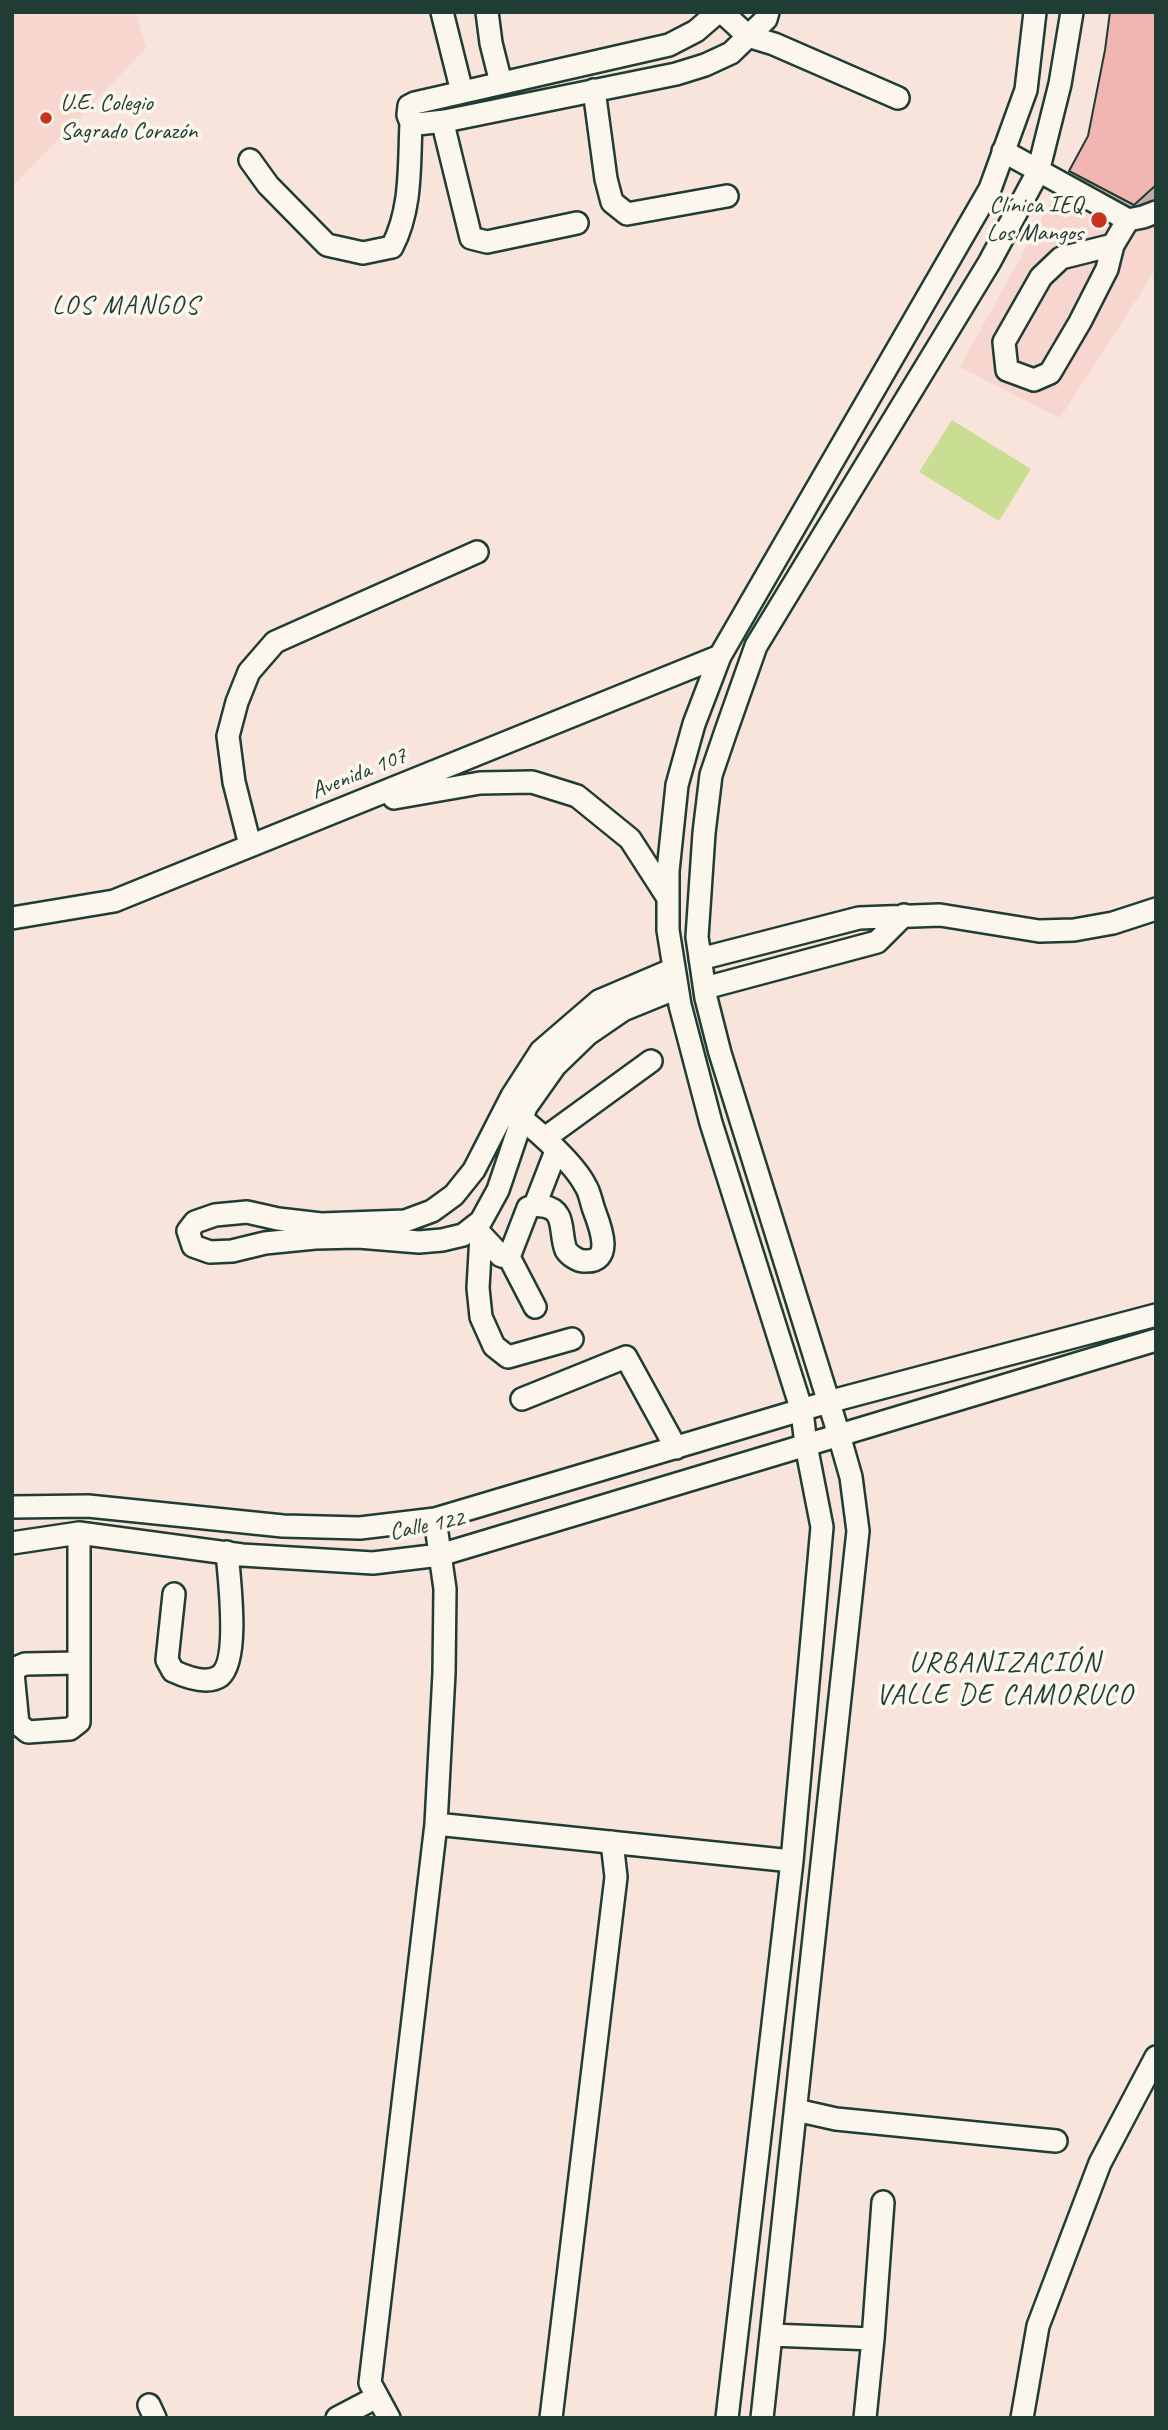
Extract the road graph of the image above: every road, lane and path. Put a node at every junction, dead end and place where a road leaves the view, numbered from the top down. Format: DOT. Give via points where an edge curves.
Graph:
graph roads {
  1 [pos="442,12"];
  2 [pos="487,12"];
  3 [pos="720,12"];
  4 [pos="768,12"];
  5 [pos="1035,12"];
  6 [pos="1072,12"];
  7 [pos="748,36"];
  8 [pos="501,83"];
  9 [pos="594,90"];
  10 [pos="462,92"];
  11 [pos="898,98"];
  12 [pos="445,121"];
  13 [pos="411,123"];
  14 [pos="1003,151"];
  15 [pos="250,160"];
  16 [pos="1038,172"];
  17 [pos="727,196"];
  18 [pos="1156,212"];
  19 [pos="1128,220"];
  20 [pos="577,223"];
  21 [pos="1113,245"];
  22 [pos="477,552"];
  23 [pos="720,656"];
  24 [pos="354,805"];
  25 [pos="250,845"];
  26 [pos="668,898"];
  27 [pos="1156,909"];
  28 [pos="904,915"];
  29 [pos="12,918"];
  30 [pos="700,959"];
  31 [pos="676,979"];
  32 [pos="705,988"];
  33 [pos="651,1061"];
  34 [pos="522,1119"];
  35 [pos="550,1145"];
  36 [pos="535,1205"];
  37 [pos="268,1217"];
  38 [pos="478,1231"];
  39 [pos="265,1243"];
  40 [pos="509,1257"];
  41 [pos="535,1307"];
  42 [pos="1156,1315"];
  43 [pos="572,1339"];
  44 [pos="1156,1340"];
  45 [pos="522,1399"];
  46 [pos="828,1402"];
  47 [pos="802,1411"];
  48 [pos="839,1435"];
  49 [pos="806,1445"];
  50 [pos="676,1448"];
  51 [pos="12,1507"];
  52 [pos="435,1518"];
  53 [pos="79,1533"];
  54 [pos="12,1543"];
  55 [pos="226,1552"];
  56 [pos="440,1555"];
  57 [pos="174,1594"];
  58 [pos="79,1663"];
  59 [pos="797,1804"];
  60 [pos="828,1808"];
  61 [pos="436,1824"];
  62 [pos="611,1842"];
  63 [pos="792,1861"];
  64 [pos="1156,2057"];
  65 [pos="796,2110"];
  66 [pos="1056,2141"];
  67 [pos="883,2202"];
  68 [pos="771,2335"];
  69 [pos="873,2339"];
  70 [pos="377,2397"];
  71 [pos="337,2418"];
  72 [pos="389,2418"];
  73 [pos="551,2418"];
  74 [pos="727,2418"];
  75 [pos="762,2418"];
  76 [pos="865,2418"];
  77 [pos="1022,2418"];
  1 -- 10 [label="street"];
  2 -- 8 [label="street"];
  3 -- 7 [label="street"];
  3 -- 8 [label="street" via="669,45"];
  4 -- 7 [label="street"];
  5 -- 14 [label="street" via="1026,90"];
  6 -- 16 [label="street"];
  7 -- 9 [label="street" via="731,53 705,65"];
  7 -- 11 [label="street"];
  8 -- 10 [label="street"];
  9 -- 12 [label="street"];
  9 -- 17 [label="street" via="612,202 627,214"];
  10 -- 13 [label="street" via="409,106"];
  12 -- 13 [label="street"];
  12 -- 20 [label="street" via="471,238 487,242"];
  13 -- 15 [label="street" via="408,197 392,247 363,253 327,245"];
  14 -- 16 [label="street"];
  14 -- 23 [label="street" via="989,189"];
  16 -- 19 [label="street"];
  16 -- 30 [label="street" via="989,263 757,646 711,775 696,937"];
  18 -- 19 [label="street"];
  19 -- 21 [label="street"];
  21 -- 21 [label="street" via="1061,258 1041,277 1004,342 1007,370 1034,380 1050,373 1107,269"];
  22 -- 25 [label="street" via="275,642 249,672 228,736"];
  23 -- 24 [label="street, Avenida 107"];
  23 -- 26 [label="street" via="677,785"];
  24 -- 25 [label="street, Avenida 107"];
  24 -- 26 [label="street" via="480,783 532,782 577,796 630,839"];
  25 -- 29 [label="street, Avenida 107" via="114,901"];
  26 -- 31 [label="street"];
  27 -- 28 [label="street" via="1074,930"];
  28 -- 30 [label="street" via="859,918"];
  28 -- 32 [label="street" via="877,942"];
  30 -- 32 [label="street"];
  31 -- 34 [label="street" via="588,1034 555,1066"];
  31 -- 37 [label="street" via="599,1001 541,1051 474,1170 454,1195 432,1211 405,1221 357,1224"];
  31 -- 47 [label="street" via="711,1123"];
  32 -- 46 [label="street" via="720,1053"];
  33 -- 35 [label="street"];
  34 -- 35 [label="street"];
  34 -- 38 [label="street" via="498,1190"];
  35 -- 36 [label="street"];
  35 -- 36 [label="street" via="585,1184 603,1251 594,1260 570,1255 559,1215 549,1207"];
  36 -- 40 [label="street" via="524,1215"];
  37 -- 39 [label="street"];
  37 -- 39 [label="street" via="247,1212 215,1215 195,1222 188,1231 192,1246 211,1252"];
  38 -- 39 [label="street" via="419,1242 358,1237"];
  38 -- 40 [label="street" via="501,1256"];
  38 -- 43 [label="street" via="481,1317 494,1346 508,1357"];
  40 -- 41 [label="street"];
  42 -- 46 [label="street, Calle 122"];
  44 -- 48 [label="street, Calle 122"];
  45 -- 50 [label="street" via="626,1357"];
  46 -- 47 [label="street, Calle 122"];
  46 -- 48 [label="street"];
  47 -- 49 [label="street"];
  47 -- 50 [label="street, Calle 122"];
  48 -- 49 [label="street, Calle 122"];
  48 -- 60 [label="street" via="851,1477 858,1531"];
  49 -- 56 [label="street, Calle 122"];
  49 -- 59 [label="street" via="822,1527"];
  50 -- 52 [label="street, Calle 122"];
  51 -- 52 [label="street, Calle 122" via="88,1506 283,1526 360,1528"];
  52 -- 56 [label="street"];
  53 -- 54 [label="street, Calle 122"];
  53 -- 55 [label="street, Calle 122"];
  53 -- 58 [label="street"];
  55 -- 56 [label="street, Calle 122" via="373,1563"];
  55 -- 57 [label="street" via="230,1650 227,1667 218,1677 188,1678 173,1671 167,1660"];
  56 -- 61 [label="street" via="445,1589 444,1673"];
  59 -- 60 [label="street"];
  59 -- 63 [label="street"];
  60 -- 65 [label="street"];
  61 -- 62 [label="street"];
  61 -- 70 [label="street" via="370,2384"];
  62 -- 63 [label="street"];
  62 -- 73 [label="street" via="616,1877"];
  63 -- 74 [label="street"];
  64 -- 77 [label="street" via="1100,2163 1038,2326"];
  65 -- 66 [label="street" via="836,2119"];
  65 -- 68 [label="street"];
  67 -- 69 [label="street"];
  68 -- 69 [label="street"];
  68 -- 75 [label="street"];
  69 -- 76 [label="street"];
  70 -- 71 [label="street"];
  70 -- 72 [label="street"];
}
